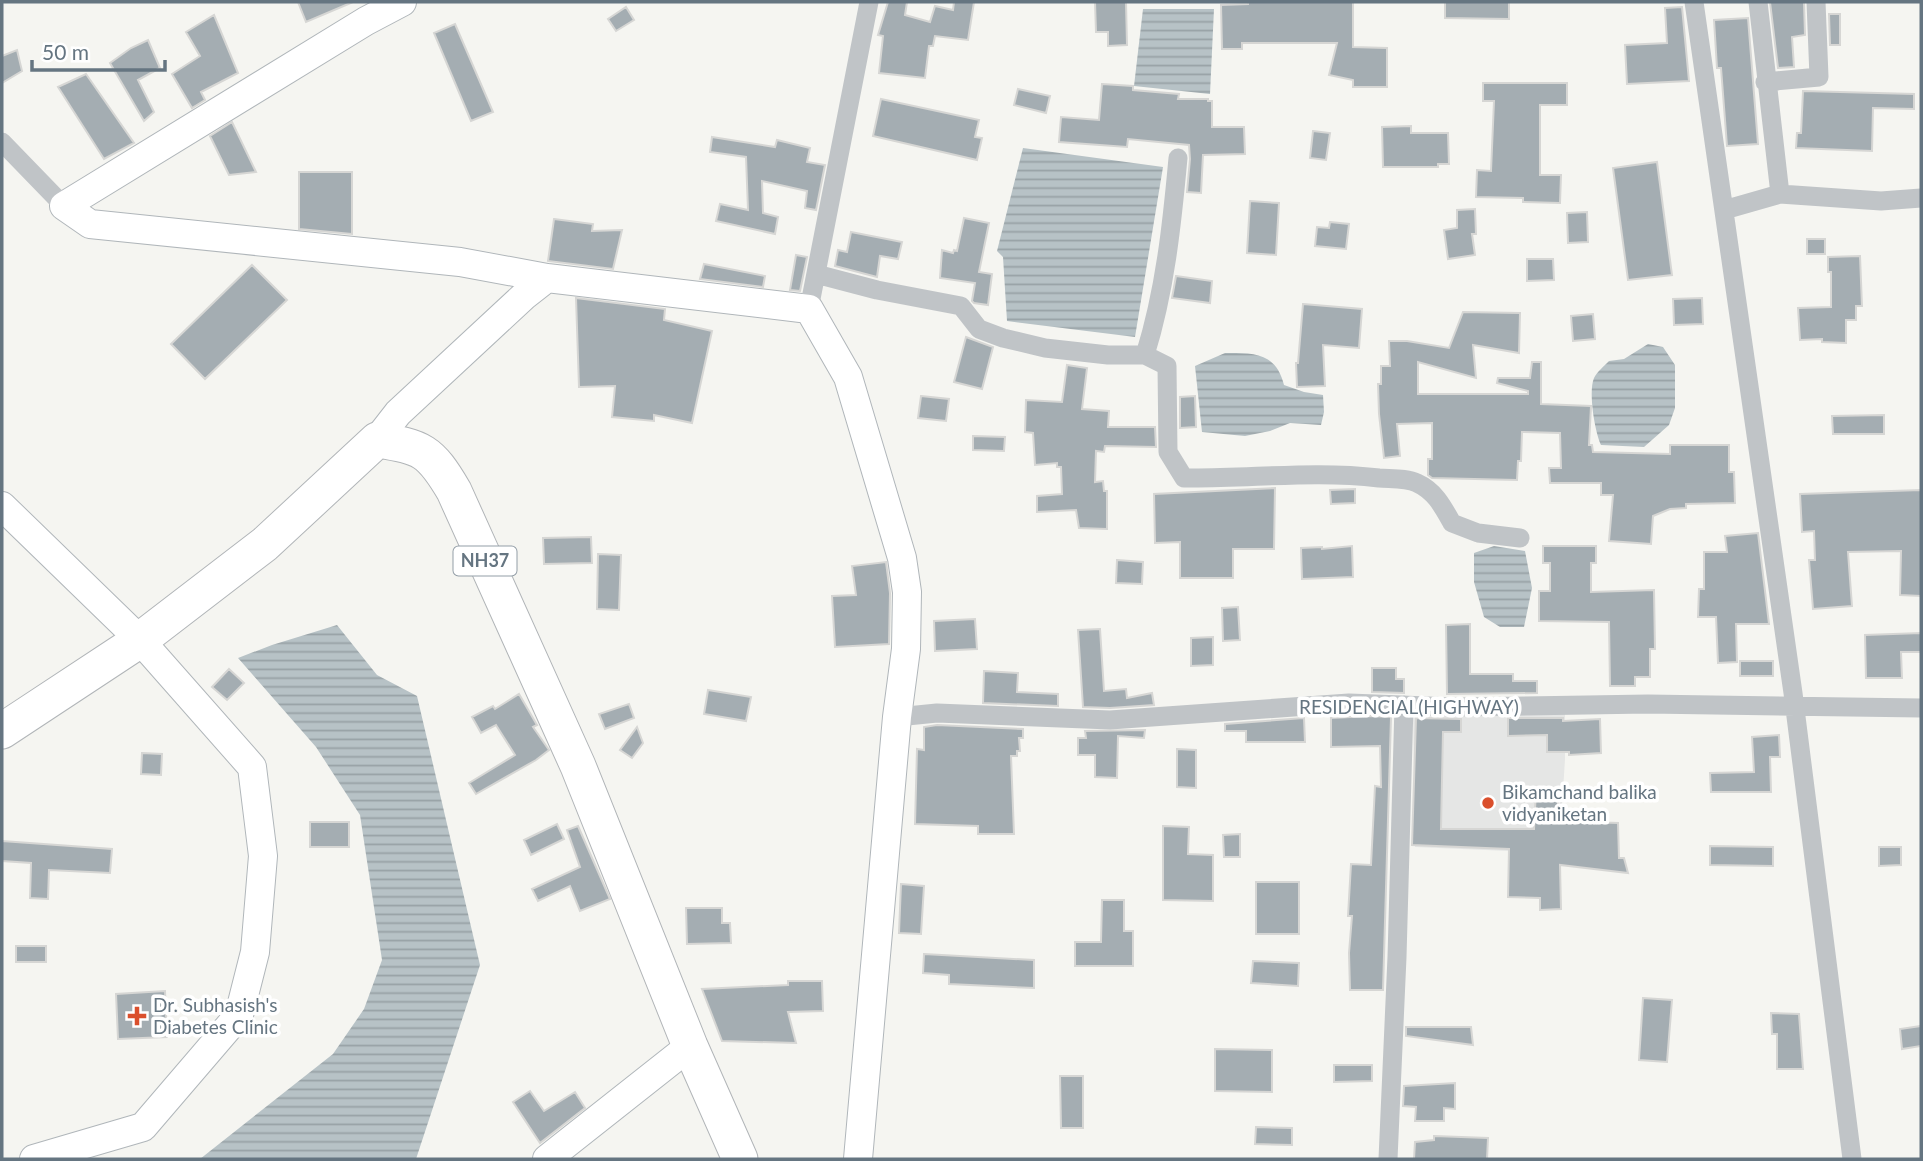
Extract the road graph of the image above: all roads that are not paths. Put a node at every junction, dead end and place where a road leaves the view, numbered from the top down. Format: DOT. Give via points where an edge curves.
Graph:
graph roads {
  1 [pos="401,2"];
  2 [pos="869,2"];
  3 [pos="1694,2"];
  4 [pos="1758,2"];
  5 [pos="1816,2"];
  6 [pos="1765,82"];
  7 [pos="2,142"];
  8 [pos="1178,158"];
  9 [pos="1780,194"];
  10 [pos="1921,198"];
  11 [pos="64,206"];
  12 [pos="1724,210"];
  13 [pos="816,274"];
  14 [pos="547,278"];
  15 [pos="810,309"];
  16 [pos="1145,355"];
  17 [pos="377,440"];
  18 [pos="2,506"];
  19 [pos="1520,538"];
  20 [pos="140,640"];
  21 [pos="1404,705"];
  22 [pos="1795,707"];
  23 [pos="1921,708"];
  24 [pos="897,716"];
  25 [pos="2,731"];
  26 [pos="690,1046"];
  27 [pos="34,1159"];
  28 [pos="547,1159"];
  29 [pos="740,1159"];
  30 [pos="858,1159"];
  31 [pos="1388,1159"];
  32 [pos="1852,1159"];
  1 -- 11 [label="street"];
  2 -- 13 [label="street"];
  3 -- 12 [label="street"];
  4 -- 6 [label="street"];
  5 -- 6 [label="street" via="1819,77"];
  6 -- 9 [label="street"];
  7 -- 11 [label="street"];
  8 -- 16 [label="street" via="1157,315"];
  9 -- 10 [label="street" via="1881,201"];
  9 -- 12 [label="street"];
  11 -- 14 [label="street" via="90,224 460,262"];
  12 -- 22 [label="street"];
  13 -- 15 [label="street"];
  13 -- 16 [label="street" via="961,306 979,329 1003,338 1045,348"];
  14 -- 15 [label="street"];
  14 -- 17 [label="street" via="398,413"];
  15 -- 24 [label="street" via="848,377 902,558 907,592 906,649"];
  16 -- 19 [label="street" via="1167,366 1168,452 1184,478 1345,474 1416,482 1440,500 1452,523 1478,533"];
  17 -- 20 [label="highway" via="265,544"];
  17 -- 26 [label="highway, NH37" via="414,446 427,454 454,491 578,766"];
  18 -- 20 [label="street"];
  20 -- 25 [label="highway"];
  20 -- 27 [label="street" via="252,767 263,856 255,951 239,1015 143,1127"];
  21 -- 22 [label="street, RESIDENCIAL(HIGHWAY)"];
  21 -- 24 [label="street, RESIDENCIAL(HIGHWAY)" via="1349,703 1110,720 937,713"];
  21 -- 31 [label="street"];
  22 -- 23 [label="street, RESIDENCIAL(HIGHWAY)"];
  22 -- 32 [label="street"];
  24 -- 30 [label="street"];
  26 -- 28 [label="street"];
  26 -- 29 [label="highway, NH37"];
}
